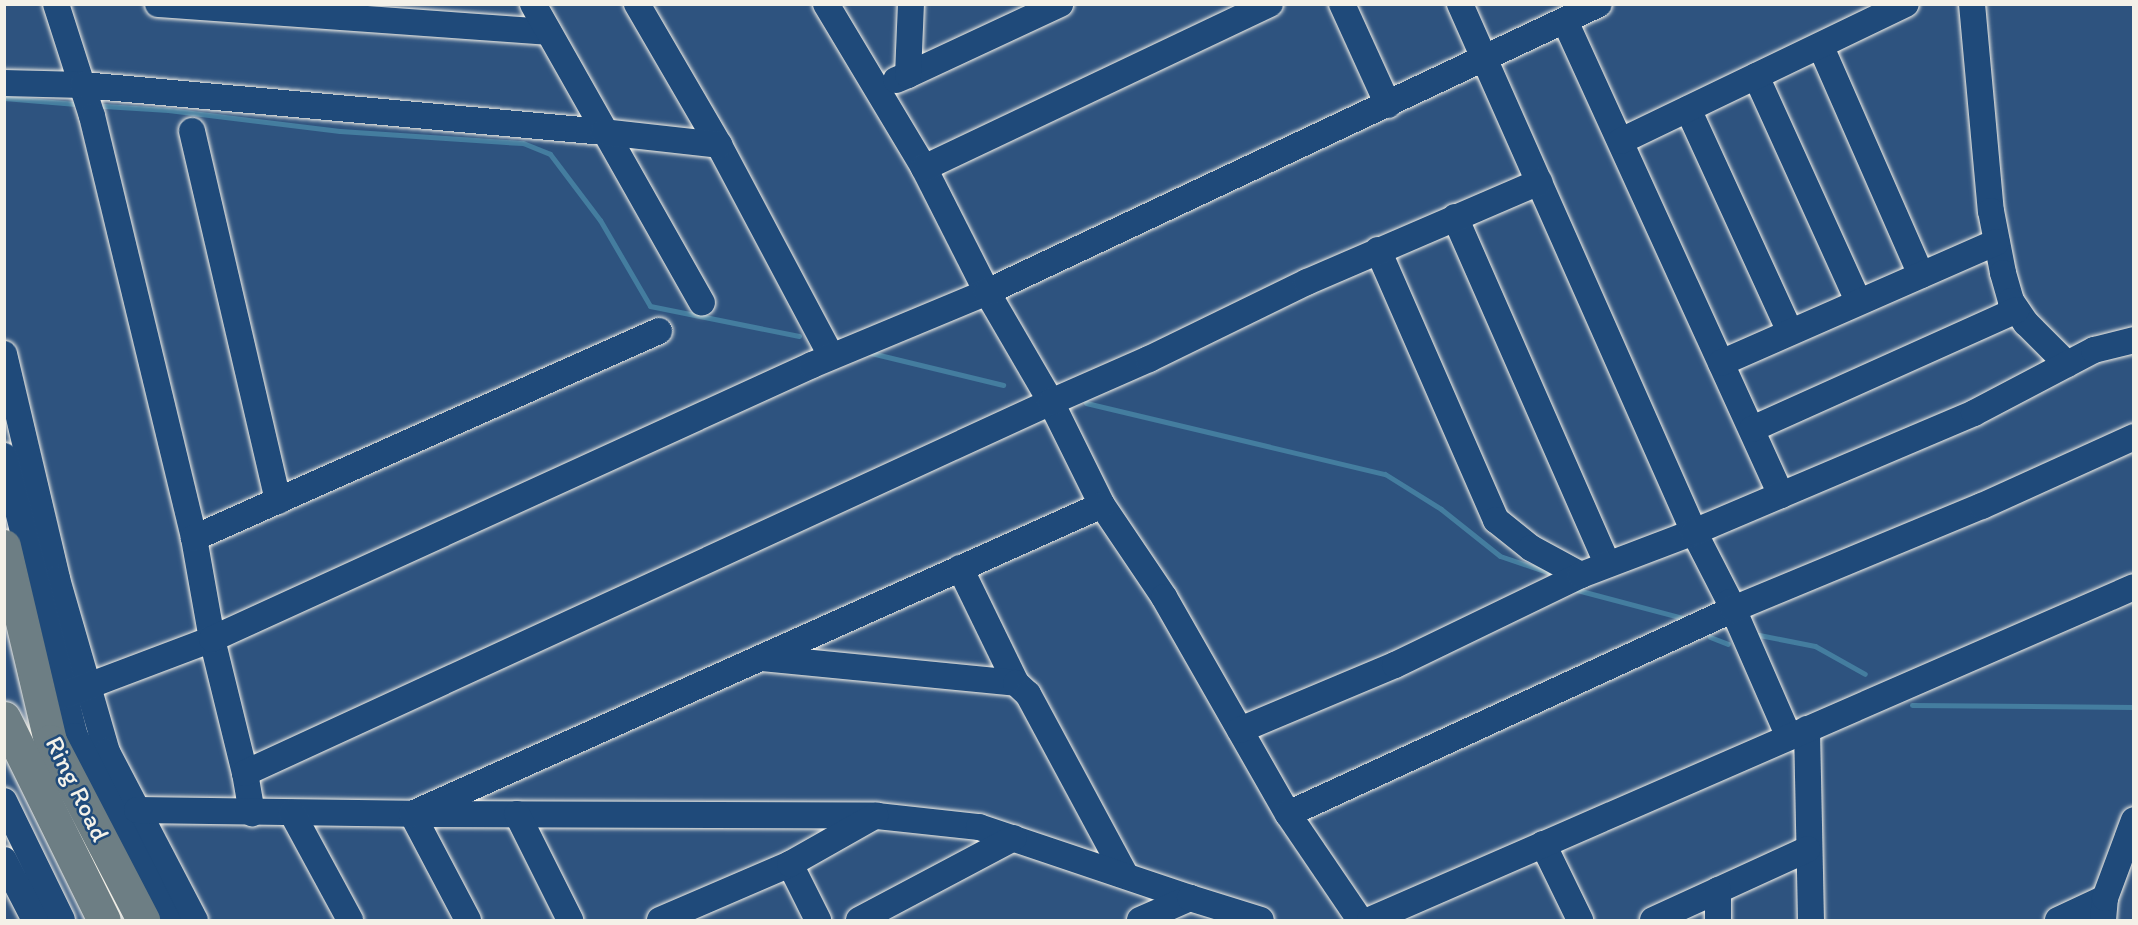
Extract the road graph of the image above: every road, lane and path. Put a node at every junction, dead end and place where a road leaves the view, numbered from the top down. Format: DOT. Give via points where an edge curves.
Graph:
graph roads {
  1 [pos="56,4"];
  2 [pos="158,4"];
  3 [pos="533,4"];
  4 [pos="637,4"];
  5 [pos="826,4"];
  6 [pos="911,4"];
  7 [pos="1060,4"];
  8 [pos="1270,4"];
  9 [pos="1342,4"];
  10 [pos="1460,4"];
  11 [pos="1599,4"];
  12 [pos="1906,4"];
  13 [pos="1972,4"];
  14 [pos="1565,21"];
  15 [pos="548,32"];
  16 [pos="1821,47"];
  17 [pos="1485,60"];
  18 [pos="908,75"];
  19 [pos="1756,76"];
  20 [pos="4,83"];
  21 [pos="83,85"];
  22 [pos="875,89"];
  23 [pos="1388,105"];
  24 [pos="1688,109"];
  25 [pos="192,131"];
  26 [pos="604,132"];
  27 [pos="1621,141"];
  28 [pos="718,145"];
  29 [pos="924,168"];
  30 [pos="1539,182"];
  31 [pos="1455,218"];
  32 [pos="1997,242"];
  33 [pos="1378,250"];
  34 [pos="1921,275"];
  35 [pos="987,292"];
  36 [pos="1858,301"];
  37 [pos="702,303"];
  38 [pos="2017,310"];
  39 [pos="659,331"];
  40 [pos="1790,332"];
  41 [pos="2133,340"];
  42 [pos="4,354"];
  43 [pos="831,356"];
  44 [pos="1720,363"];
  45 [pos="2067,364"];
  46 [pos="1051,402"];
  47 [pos="1752,429"];
  48 [pos="2133,437"];
  49 [pos="4,456"];
  50 [pos="1781,495"];
  51 [pos="279,501"];
  52 [pos="1102,505"];
  53 [pos="1694,531"];
  54 [pos="194,538"];
  55 [pos="4,546"];
  56 [pos="1607,564"];
  57 [pos="960,568"];
  58 [pos="1581,575"];
  59 [pos="2133,588"];
  60 [pos="1733,609"];
  61 [pos="212,639"];
  62 [pos="759,658"];
  63 [pos="1016,683"];
  64 [pos="75,691"];
  65 [pos="4,718"];
  66 [pos="1240,730"];
  67 [pos="1798,733"];
  68 [pos="245,773"];
  69 [pos="4,801"];
  70 [pos="137,810"];
  71 [pos="252,813"];
  72 [pos="292,813"];
  73 [pos="412,814"];
  74 [pos="517,814"];
  75 [pos="1287,814"];
  76 [pos="877,816"];
  77 [pos="2133,820"];
  78 [pos="1014,838"];
  79 [pos="1543,844"];
  80 [pos="1808,849"];
  81 [pos="4,860"];
  82 [pos="790,864"];
  83 [pos="1125,874"];
  84 [pos="1718,890"];
  85 [pos="1190,898"];
  86 [pos="2104,909"];
  87 [pos="1374,919"];
  88 [pos="35,921"];
  89 [pos="62,921"];
  90 [pos="104,921"];
  91 [pos="143,921"];
  92 [pos="167,921"];
  93 [pos="195,921"];
  94 [pos="350,921"];
  95 [pos="468,921"];
  96 [pos="570,921"];
  97 [pos="660,921"];
  98 [pos="818,921"];
  99 [pos="858,921"];
  100 [pos="1140,921"];
  101 [pos="1261,921"];
  102 [pos="1580,921"];
  103 [pos="1653,921"];
  104 [pos="1718,921"];
  105 [pos="1811,921"];
  106 [pos="2058,921"];
  1 -- 21 [label="street"];
  2 -- 15 [label="street"];
  3 -- 15 [label="street"];
  4 -- 28 [label="street"];
  5 -- 22 [label="street"];
  6 -- 18 [label="street"];
  7 -- 18 [label="street"];
  8 -- 29 [label="street"];
  9 -- 23 [label="street"];
  10 -- 17 [label="street"];
  11 -- 14 [label="street"];
  12 -- 16 [label="street"];
  13 -- 32 [label="street" via="1981,120"];
  14 -- 17 [label="street"];
  14 -- 27 [label="street"];
  15 -- 26 [label="street"];
  16 -- 19 [label="street"];
  16 -- 34 [label="street"];
  17 -- 23 [label="street"];
  17 -- 30 [label="street"];
  18 -- 22 [label="street"];
  19 -- 24 [label="street"];
  19 -- 36 [label="street"];
  20 -- 21 [label="street"];
  21 -- 26 [label="street"];
  21 -- 54 [label="street"];
  22 -- 29 [label="street"];
  23 -- 35 [label="street"];
  24 -- 27 [label="street"];
  24 -- 40 [label="street"];
  25 -- 51 [label="street"];
  26 -- 28 [label="street"];
  26 -- 37 [label="street"];
  27 -- 44 [label="street"];
  28 -- 43 [label="street"];
  29 -- 35 [label="street"];
  30 -- 31 [label="street"];
  30 -- 53 [label="street"];
  31 -- 33 [label="street"];
  31 -- 56 [label="street"];
  32 -- 34 [label="street"];
  32 -- 38 [label="street" via="2011,301"];
  33 -- 46 [label="street"];
  33 -- 58 [label="street" via="1496,520 1531,548"];
  34 -- 36 [label="street"];
  35 -- 43 [label="street"];
  35 -- 46 [label="street"];
  36 -- 40 [label="street"];
  38 -- 45 [label="street"];
  38 -- 47 [label="street"];
  39 -- 51 [label="street"];
  40 -- 44 [label="street"];
  41 -- 45 [label="street" via="2094,350"];
  42 -- 64 [label="street" via="57,579"];
  43 -- 61 [label="street"];
  44 -- 47 [label="street"];
  45 -- 50 [label="street" via="1974,413"];
  46 -- 52 [label="street"];
  46 -- 68 [label="street"];
  47 -- 50 [label="street"];
  48 -- 60 [label="street" via="1982,506"];
  49 -- 64 [label="street"];
  50 -- 53 [label="street"];
  51 -- 54 [label="street"];
  52 -- 57 [label="street"];
  52 -- 66 [label="street" via="1164,597"];
  53 -- 56 [label="street"];
  53 -- 60 [label="street"];
  54 -- 61 [label="street"];
  55 -- 91 [label="highway, Ring Road" via="50,741"];
  56 -- 58 [label="street"];
  57 -- 62 [label="street"];
  57 -- 63 [label="street"];
  58 -- 66 [label="street" via="1395,665"];
  59 -- 67 [label="street"];
  60 -- 67 [label="street"];
  60 -- 75 [label="street"];
  61 -- 64 [label="street"];
  61 -- 68 [label="street"];
  62 -- 63 [label="street"];
  62 -- 73 [label="street"];
  63 -- 83 [label="street" via="1028,694"];
  64 -- 70 [label="street"];
  64 -- 92 [label="street" via="75,736"];
  65 -- 90 [label="highway, Ring Road"];
  66 -- 75 [label="street"];
  67 -- 79 [label="street"];
  67 -- 80 [label="street"];
  68 -- 71 [label="street"];
  69 -- 89 [label="street"];
  70 -- 71 [label="street"];
  70 -- 93 [label="street"];
  71 -- 72 [label="street"];
  72 -- 73 [label="street"];
  72 -- 94 [label="street"];
  73 -- 74 [label="street"];
  73 -- 95 [label="street"];
  74 -- 76 [label="street"];
  74 -- 96 [label="street"];
  75 -- 87 [label="street"];
  76 -- 78 [label="street" via="979,827"];
  76 -- 82 [label="street"];
  77 -- 86 [label="street"];
  78 -- 83 [label="street"];
  78 -- 99 [label="street"];
  79 -- 87 [label="street"];
  79 -- 102 [label="street"];
  80 -- 84 [label="street"];
  80 -- 105 [label="street"];
  81 -- 88 [label="street"];
  82 -- 97 [label="street"];
  82 -- 98 [label="street"];
  83 -- 85 [label="street"];
  84 -- 103 [label="street"];
  84 -- 104 [label="street"];
  85 -- 100 [label="street"];
  85 -- 101 [label="street"];
  86 -- 106 [label="street"];
}
